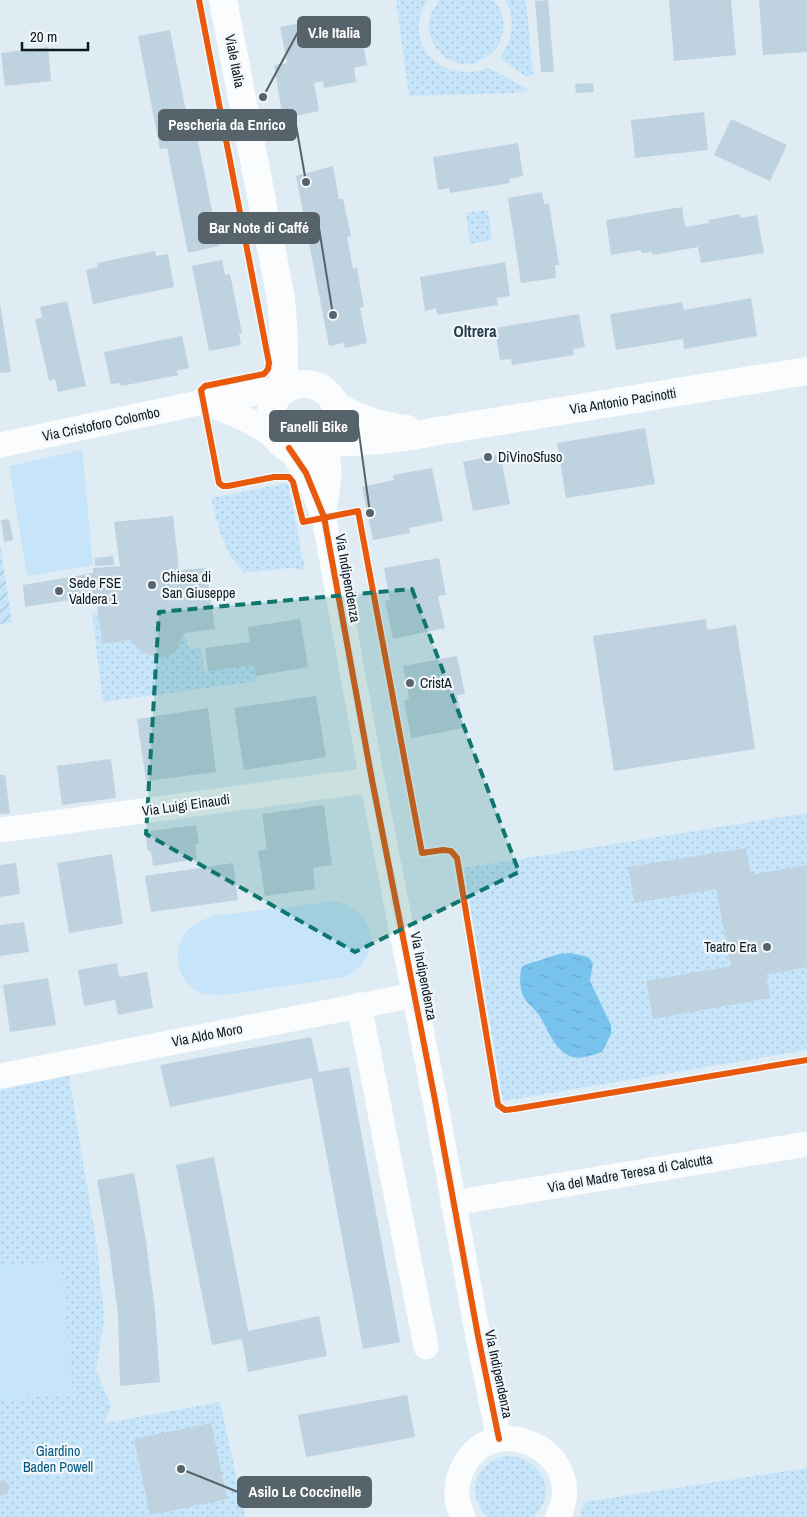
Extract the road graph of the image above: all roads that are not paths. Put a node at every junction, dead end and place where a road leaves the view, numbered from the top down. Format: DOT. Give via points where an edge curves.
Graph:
graph roads {
  1 [pos="223,0"];
  2 [pos="281,299"];
  3 [pos="807,371"];
  4 [pos="310,384"];
  5 [pos="281,392"];
  6 [pos="203,402"];
  7 [pos="336,406"];
  8 [pos="438,431"];
  9 [pos="283,443"];
  10 [pos="0,445"];
  11 [pos="325,445"];
  12 [pos="324,515"];
  13 [pos="372,780"];
  14 [pos="0,830"];
  15 [pos="415,995"];
  16 [pos="359,1005"];
  17 [pos="0,1076"];
  18 [pos="807,1144"];
  19 [pos="453,1204"];
  20 [pos="426,1347"];
  21 [pos="499,1439"];
  22 [pos="463,1517"];
  23 [pos="558,1517"];
  1 -- 2 [label="street, Viale Italia"];
  2 -- 4 [label="street, Viale Italia"];
  2 -- 5 [label="street, Viale Italia" via="285,353"];
  3 -- 8 [label="street, Via Antonio Pacinotti"];
  4 -- 5 [label="street" via="297,384"];
  4 -- 7 [label="street" via="326,390"];
  5 -- 6 [label="street, Via Cristoforo Colombo" via="266,391"];
  5 -- 9 [label="street" via="270,413 271,426"];
  6 -- 9 [label="street" via="244,418"];
  6 -- 10 [label="street, Via Cristoforo Colombo"];
  7 -- 8 [label="street, Via Antonio Pacinotti" via="361,420 381,426"];
  7 -- 11 [label="street" via="337,426"];
  8 -- 11 [label="street, Via Antonio Pacinotti" via="392,440"];
  9 -- 11 [label="street" via="308,452"];
  9 -- 12 [label="street, Via Indipendenza" via="306,473"];
  11 -- 12 [label="street, Via Indipendenza" via="329,464"];
  12 -- 13 [label="street, Via Indipendenza"];
  13 -- 14 [label="street, Via Luigi Einaudi"];
  13 -- 15 [label="street, Via Indipendenza"];
  15 -- 16 [label="street, Via Aldo Moro"];
  15 -- 19 [label="street, Via Indipendenza"];
  16 -- 17 [label="street, Via Aldo Moro"];
  16 -- 20 [label="street"];
  18 -- 19 [label="street, Via del Madre Teresa di Calcutta"];
  19 -- 21 [label="street, Via Indipendenza"];
  21 -- 22 [label="street" via="477,1450 462,1470 457,1495"];
  21 -- 23 [label="street" via="531,1442 551,1457 564,1483"];
}
